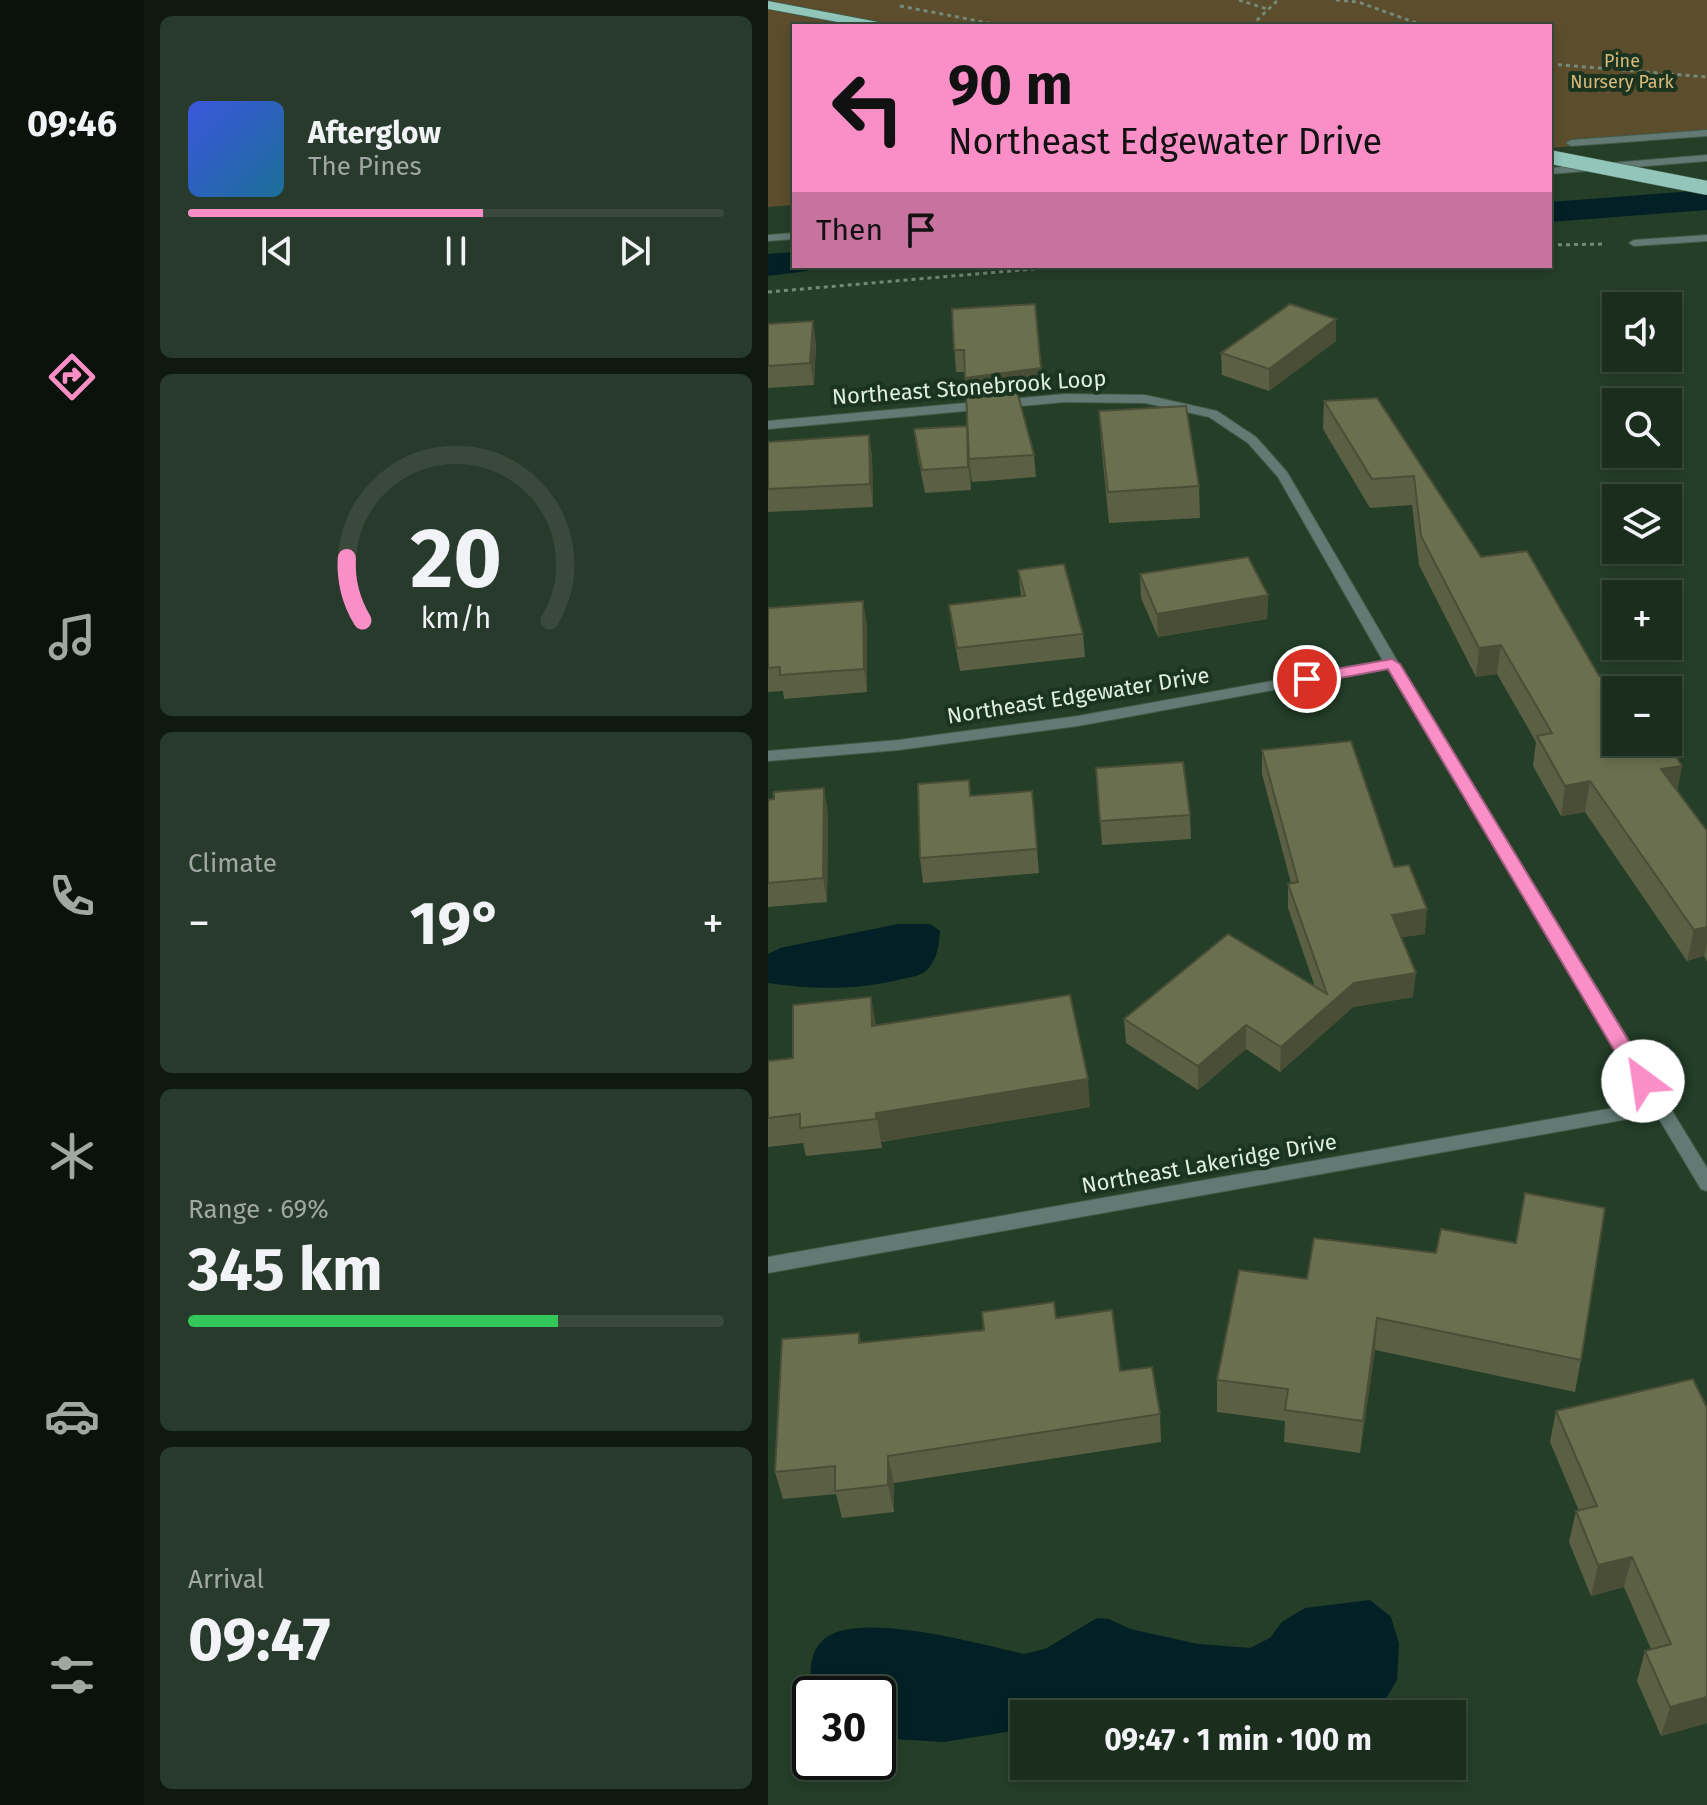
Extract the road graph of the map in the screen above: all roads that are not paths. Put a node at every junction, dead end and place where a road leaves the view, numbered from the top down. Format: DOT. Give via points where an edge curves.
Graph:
graph roads {
  1 [pos="768,5"];
  2 [pos="868,24"];
  3 [pos="1707,133"];
  4 [pos="1571,143"];
  5 [pos="1552,157"];
  6 [pos="1707,158"];
  7 [pos="1552,171"];
  8 [pos="1707,188"];
  9 [pos="792,236"];
  10 [pos="768,238"];
  11 [pos="1707,238"];
  12 [pos="1634,243"];
  13 [pos="768,425"];
  14 [pos="1392,664"];
  15 [pos="768,756"];
  16 [pos="1659,1107"];
  17 [pos="1707,1184"];
  18 [pos="768,1265"];
  1 -- 2 [label="highway"];
  3 -- 4 [label="street"];
  5 -- 8 [label="highway, bridge"];
  6 -- 7 [label="street"];
  9 -- 10 [label="street"];
  11 -- 12 [label="street"];
  13 -- 14 [label="street, Northeast Stonebrook Loop" via="1065,398 1145,399 1213,414 1252,440 1283,475"];
  14 -- 15 [label="street, Northeast Edgewater Drive" via="1078,721"];
  14 -- 16 [label="street, Northeast Stonebrook Loop"];
  16 -- 17 [label="street, Northeast Stonebrook Loop"];
  16 -- 18 [label="street, Northeast Lakeridge Drive"];
}
